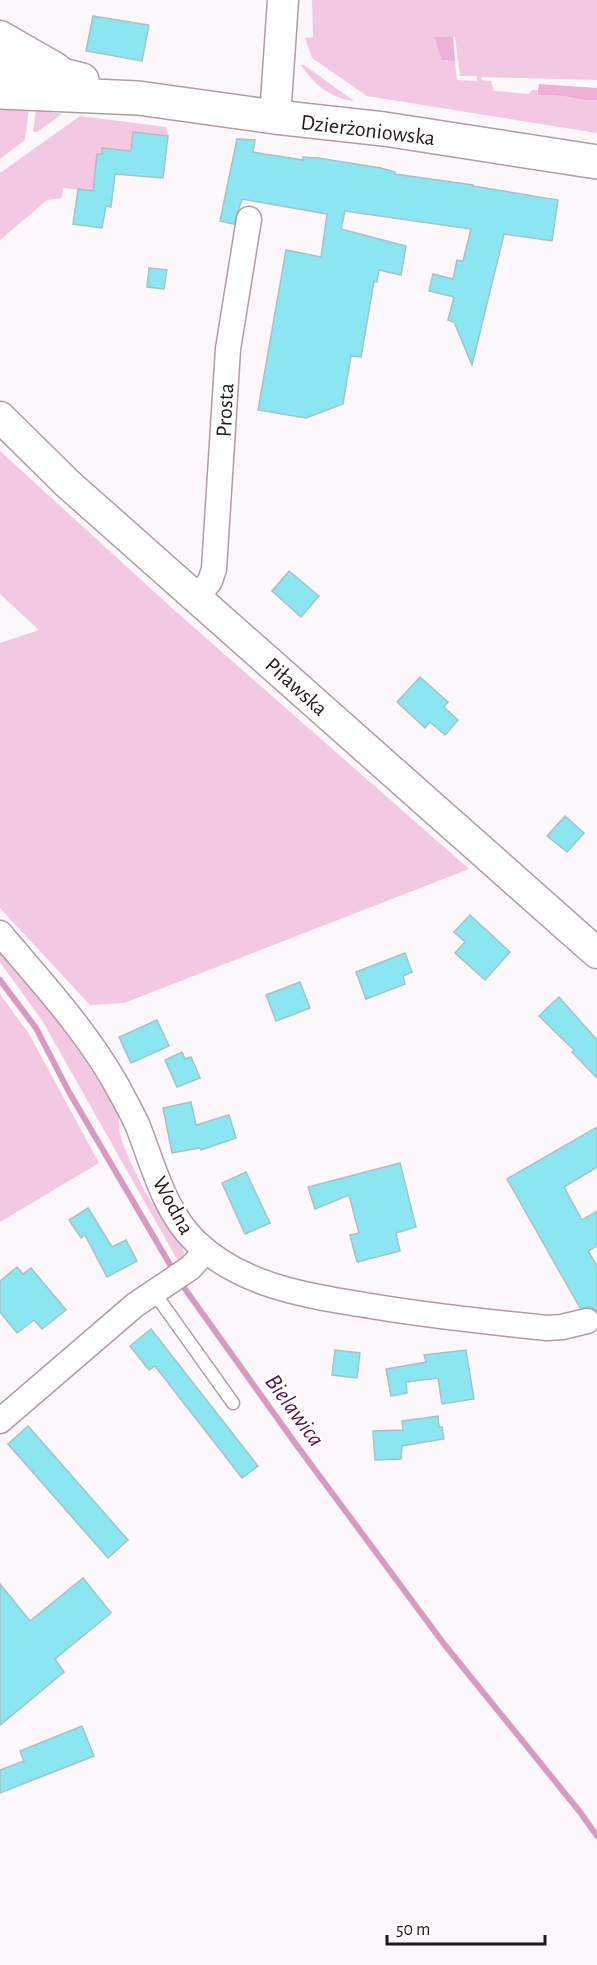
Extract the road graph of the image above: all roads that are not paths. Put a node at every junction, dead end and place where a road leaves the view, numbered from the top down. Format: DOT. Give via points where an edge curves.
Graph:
graph roads {
  1 [pos="283,0"];
  2 [pos="0,36"];
  3 [pos="0,63"];
  4 [pos="78,78"];
  5 [pos="0,92"];
  6 [pos="138,98"];
  7 [pos="275,117"];
  8 [pos="597,162"];
  9 [pos="249,219"];
  10 [pos="0,417"];
  11 [pos="197,597"];
  12 [pos="0,933"];
  13 [pos="597,953"];
  14 [pos="198,1260"];
  15 [pos="159,1287"];
  16 [pos="587,1321"];
  17 [pos="233,1403"];
  18 [pos="0,1421"];
  1 -- 7 [label="street"];
  2 -- 4 [label="street"];
  3 -- 4 [label="main road, Dzierżoniowska"];
  4 -- 6 [label="main road, Dzierżoniowska"];
  5 -- 6 [label="main road, Dzierżoniowska"];
  6 -- 7 [label="main road, Dzierżoniowska"];
  7 -- 8 [label="main road, Dzierżoniowska" via="384,129"];
  9 -- 11 [label="street, Prosta" via="228,349 214,569"];
  10 -- 11 [label="street, Piławska" via="68,484"];
  11 -- 13 [label="street, Piławska"];
  12 -- 14 [label="street, Wodna" via="99,1056 133,1116 172,1210 188,1233"];
  14 -- 15 [label="street, Wodna"];
  14 -- 16 [label="street" via="281,1288 407,1312 547,1328"];
  15 -- 17 [label="lane"];
  15 -- 18 [label="street, Wodna"];
}
